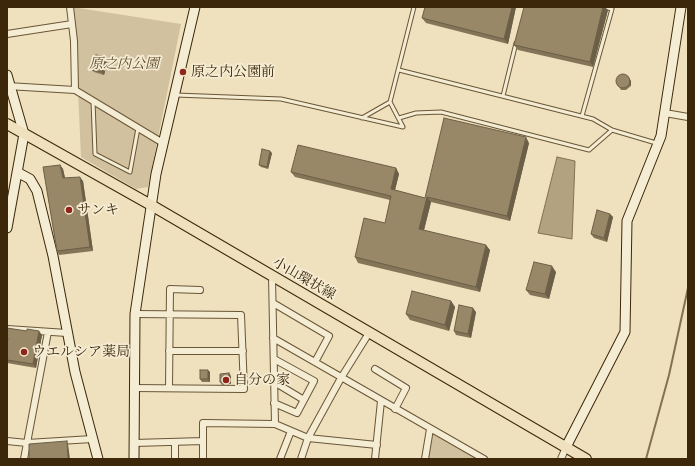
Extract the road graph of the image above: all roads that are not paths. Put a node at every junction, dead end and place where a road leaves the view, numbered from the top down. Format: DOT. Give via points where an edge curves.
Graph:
graph roads {
  1 [pos="70,7"];
  2 [pos="195,7"];
  3 [pos="414,7"];
  4 [pos="604,7"];
  5 [pos="681,7"];
  6 [pos="72,24"];
  7 [pos="7,34"];
  8 [pos="517,37"];
  9 [pos="399,70"];
  10 [pos="7,75"];
  11 [pos="8,85"];
  12 [pos="75,90"];
  13 [pos="173,95"];
  14 [pos="502,96"];
  15 [pos="93,101"];
  16 [pos="390,102"];
  17 [pos="665,113"];
  18 [pos="582,116"];
  19 [pos="688,117"];
  20 [pos="362,118"];
  21 [pos="399,118"];
  22 [pos="7,124"];
  23 [pos="138,128"];
  24 [pos="612,130"];
  25 [pos="24,134"];
  26 [pos="163,143"];
  27 [pos="658,144"];
  28 [pos="17,172"];
  29 [pos="151,205"];
  30 [pos="7,228"];
  31 [pos="272,277"];
  32 [pos="200,290"];
  33 [pos="273,303"];
  34 [pos="135,314"];
  35 [pos="170,314"];
  36 [pos="7,329"];
  37 [pos="48,332"];
  38 [pos="67,333"];
  39 [pos="369,333"];
  40 [pos="273,338"];
  41 [pos="169,351"];
  42 [pos="243,351"];
  43 [pos="274,358"];
  44 [pos="314,362"];
  45 [pos="375,369"];
  46 [pos="341,378"];
  47 [pos="274,382"];
  48 [pos="134,388"];
  49 [pos="169,388"];
  50 [pos="304,400"];
  51 [pos="381,401"];
  52 [pos="274,403"];
  53 [pos="395,409"];
  54 [pos="275,424"];
  55 [pos="430,429"];
  56 [pos="291,431"];
  57 [pos="308,438"];
  58 [pos="92,439"];
  59 [pos="7,441"];
  60 [pos="203,441"];
  61 [pos="175,442"];
  62 [pos="27,443"];
  63 [pos="134,443"];
  64 [pos="376,445"];
  65 [pos="566,447"];
  66 [pos="475,457"];
  67 [pos="24,459"];
  68 [pos="98,459"];
  69 [pos="134,459"];
  70 [pos="175,459"];
  71 [pos="203,459"];
  72 [pos="280,459"];
  73 [pos="300,459"];
  74 [pos="375,459"];
  75 [pos="425,459"];
  76 [pos="484,459"];
  77 [pos="562,459"];
  78 [pos="586,459"];
  1 -- 6 [label="street"];
  2 -- 13 [label="street"];
  3 -- 9 [label="lane"];
  4 -- 18 [label="lane" via="612,9"];
  5 -- 17 [label="street"];
  6 -- 7 [label="street"];
  6 -- 12 [label="street"];
  8 -- 14 [label="lane"];
  9 -- 14 [label="lane"];
  9 -- 16 [label="lane"];
  10 -- 11 [label="street"];
  11 -- 12 [label="street"];
  11 -- 25 [label="street"];
  12 -- 15 [label="street"];
  13 -- 20 [label="lane" via="281,99"];
  13 -- 26 [label="street"];
  14 -- 18 [label="lane"];
  15 -- 23 [label="street"];
  15 -- 23 [label="lane" via="95,154 130,172"];
  16 -- 20 [label="lane"];
  16 -- 21 [label="lane"];
  17 -- 19 [label="street"];
  17 -- 27 [label="street"];
  18 -- 24 [label="lane" via="598,121"];
  20 -- 21 [label="lane" via="403,127"];
  21 -- 24 [label="lane" via="416,113 441,112 589,150"];
  22 -- 25 [label="main road, 小山環状線"];
  23 -- 26 [label="street"];
  24 -- 27 [label="lane"];
  25 -- 28 [label="street"];
  25 -- 29 [label="main road, 小山環状線"];
  26 -- 29 [label="street"];
  27 -- 65 [label="street" via="627,222 625,332"];
  28 -- 30 [label="street"];
  28 -- 38 [label="street" via="30,179 37,192 53,256"];
  29 -- 31 [label="main road, 小山環状線"];
  29 -- 34 [label="street"];
  31 -- 33 [label="street"];
  31 -- 39 [label="main road, 小山環状線"];
  32 -- 35 [label="street" via="170,289"];
  33 -- 40 [label="street"];
  33 -- 44 [label="street" via="329,336"];
  34 -- 35 [label="street"];
  34 -- 48 [label="street"];
  35 -- 41 [label="street"];
  35 -- 42 [label="street" via="242,315"];
  36 -- 37 [label="street"];
  37 -- 38 [label="street"];
  37 -- 62 [label="street"];
  38 -- 58 [label="street"];
  39 -- 46 [label="street"];
  39 -- 65 [label="main road, 小山環状線"];
  40 -- 43 [label="street"];
  40 -- 44 [label="street"];
  41 -- 42 [label="street"];
  41 -- 49 [label="street"];
  42 -- 49 [label="street" via="244,389"];
  43 -- 47 [label="street"];
  43 -- 50 [label="street" via="314,381"];
  44 -- 46 [label="street"];
  45 -- 53 [label="street" via="406,388"];
  46 -- 51 [label="street"];
  46 -- 57 [label="street"];
  47 -- 50 [label="street"];
  47 -- 52 [label="street"];
  48 -- 49 [label="street"];
  48 -- 63 [label="street"];
  50 -- 52 [label="street" via="297,413"];
  51 -- 53 [label="street"];
  51 -- 64 [label="street"];
  52 -- 54 [label="street"];
  53 -- 55 [label="street"];
  54 -- 56 [label="street"];
  54 -- 60 [label="street" via="203,423"];
  55 -- 66 [label="street"];
  55 -- 75 [label="street"];
  56 -- 57 [label="street"];
  56 -- 72 [label="street"];
  57 -- 64 [label="street"];
  57 -- 73 [label="street"];
  58 -- 62 [label="street"];
  58 -- 68 [label="street"];
  59 -- 62 [label="street"];
  60 -- 61 [label="street"];
  60 -- 71 [label="street"];
  61 -- 63 [label="street"];
  61 -- 70 [label="street"];
  62 -- 67 [label="street"];
  63 -- 69 [label="street"];
  64 -- 74 [label="street"];
  65 -- 77 [label="street"];
  65 -- 78 [label="main road, 小山環状線"];
  66 -- 76 [label="street"];
}
